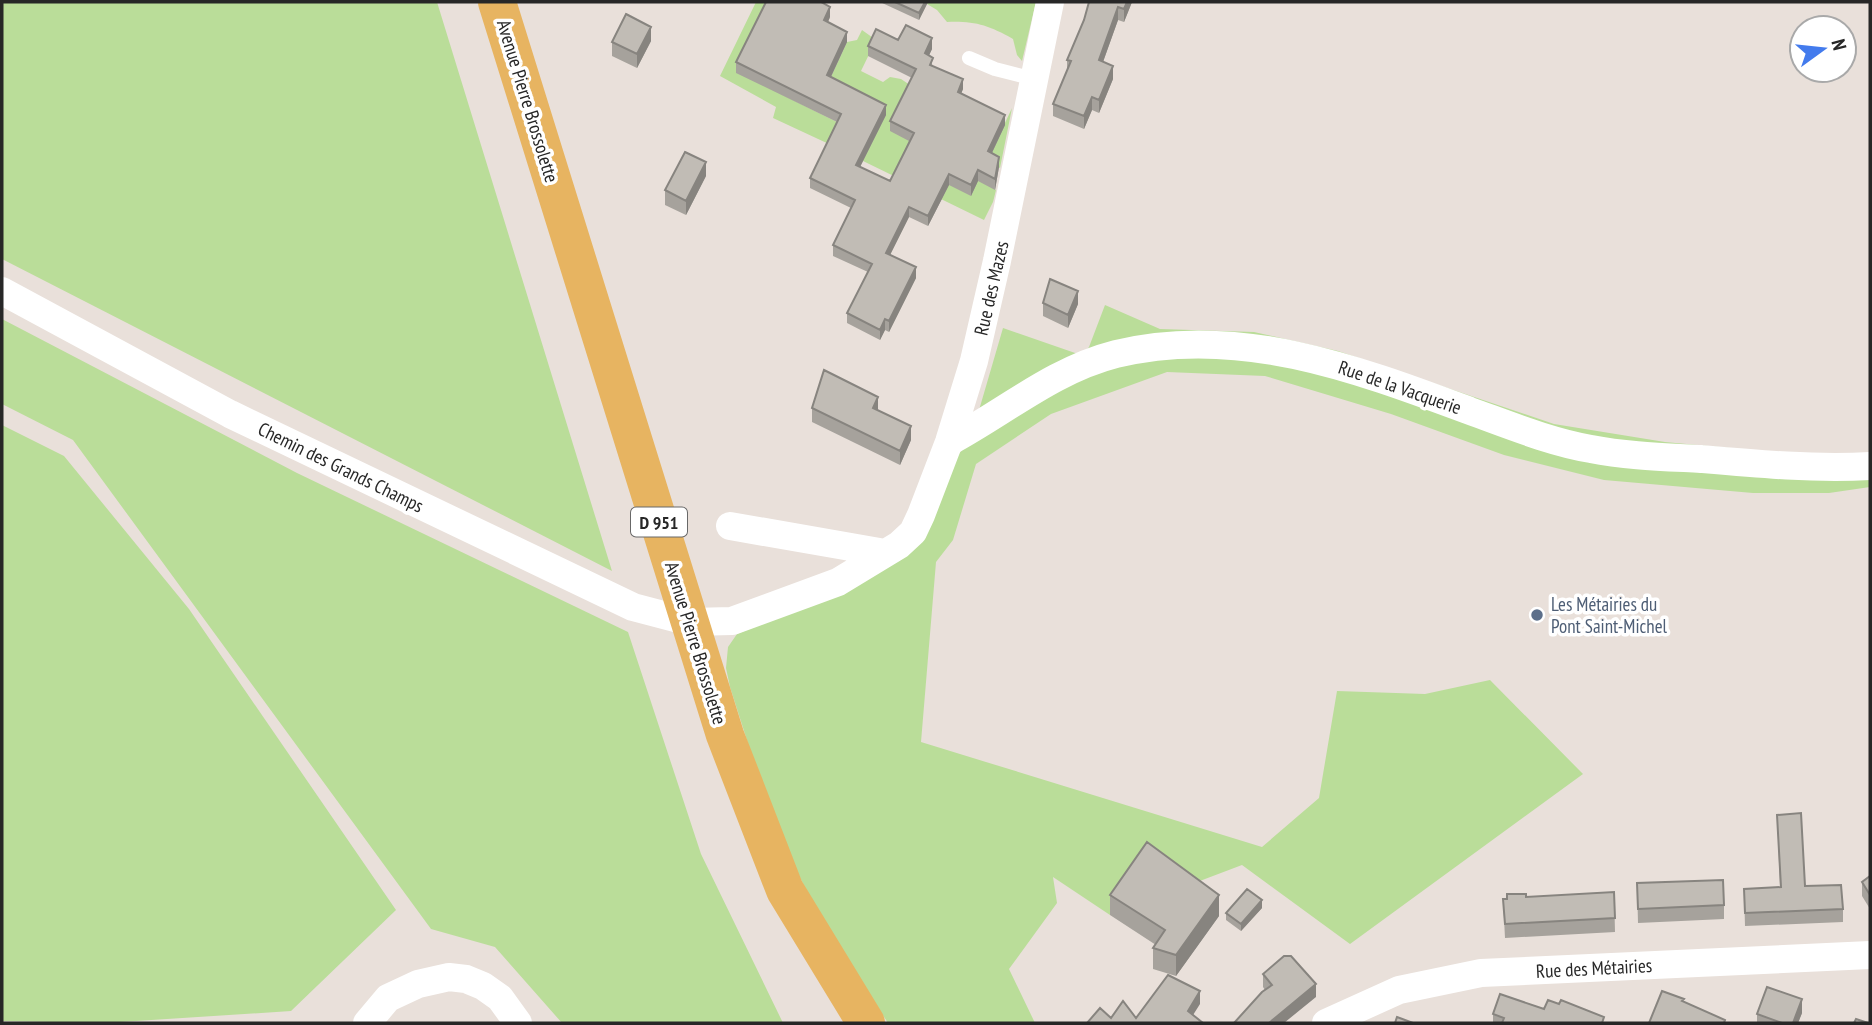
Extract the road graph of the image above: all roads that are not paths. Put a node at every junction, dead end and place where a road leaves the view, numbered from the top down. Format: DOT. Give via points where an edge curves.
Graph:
graph roads {
  1 [pos="497,2"];
  2 [pos="1050,2"];
  3 [pos="969,58"];
  4 [pos="1034,79"];
  5 [pos="2,290"];
  6 [pos="949,442"];
  7 [pos="1870,466"];
  8 [pos="730,526"];
  9 [pos="885,553"];
  10 [pos="690,622"];
  11 [pos="1870,955"];
  12 [pos="367,1023"];
  13 [pos="519,1023"];
  14 [pos="866,1023"];
  15 [pos="1326,1023"];
  1 -- 10 [label="main road, Avenue Pierre Brossolette / D 951"];
  2 -- 4 [label="street, Rue des Mazes"];
  3 -- 4 [label="lane"];
  4 -- 6 [label="street, Rue des Mazes" via="986,311"];
  5 -- 10 [label="street, Chemin des Grands Champs" via="230,414 633,607"];
  6 -- 7 [label="street, Rue de la Vacquerie" via="1074,368 1115,355 1198,343 1313,359 1591,449 1783,466"];
  6 -- 9 [label="street, Rue des Mazes" via="913,532"];
  8 -- 9 [label="street"];
  9 -- 10 [label="street, Rue des Mazes" via="838,582 800,598 732,621"];
  10 -- 14 [label="main road, Avenue Pierre Brossolette / D 951" via="724,736 785,890"];
  11 -- 15 [label="street, Rue des Métairies" via="1481,973 1399,990"];
  12 -- 13 [label="street" via="388,998 449,977 483,986 500,998"];
}
